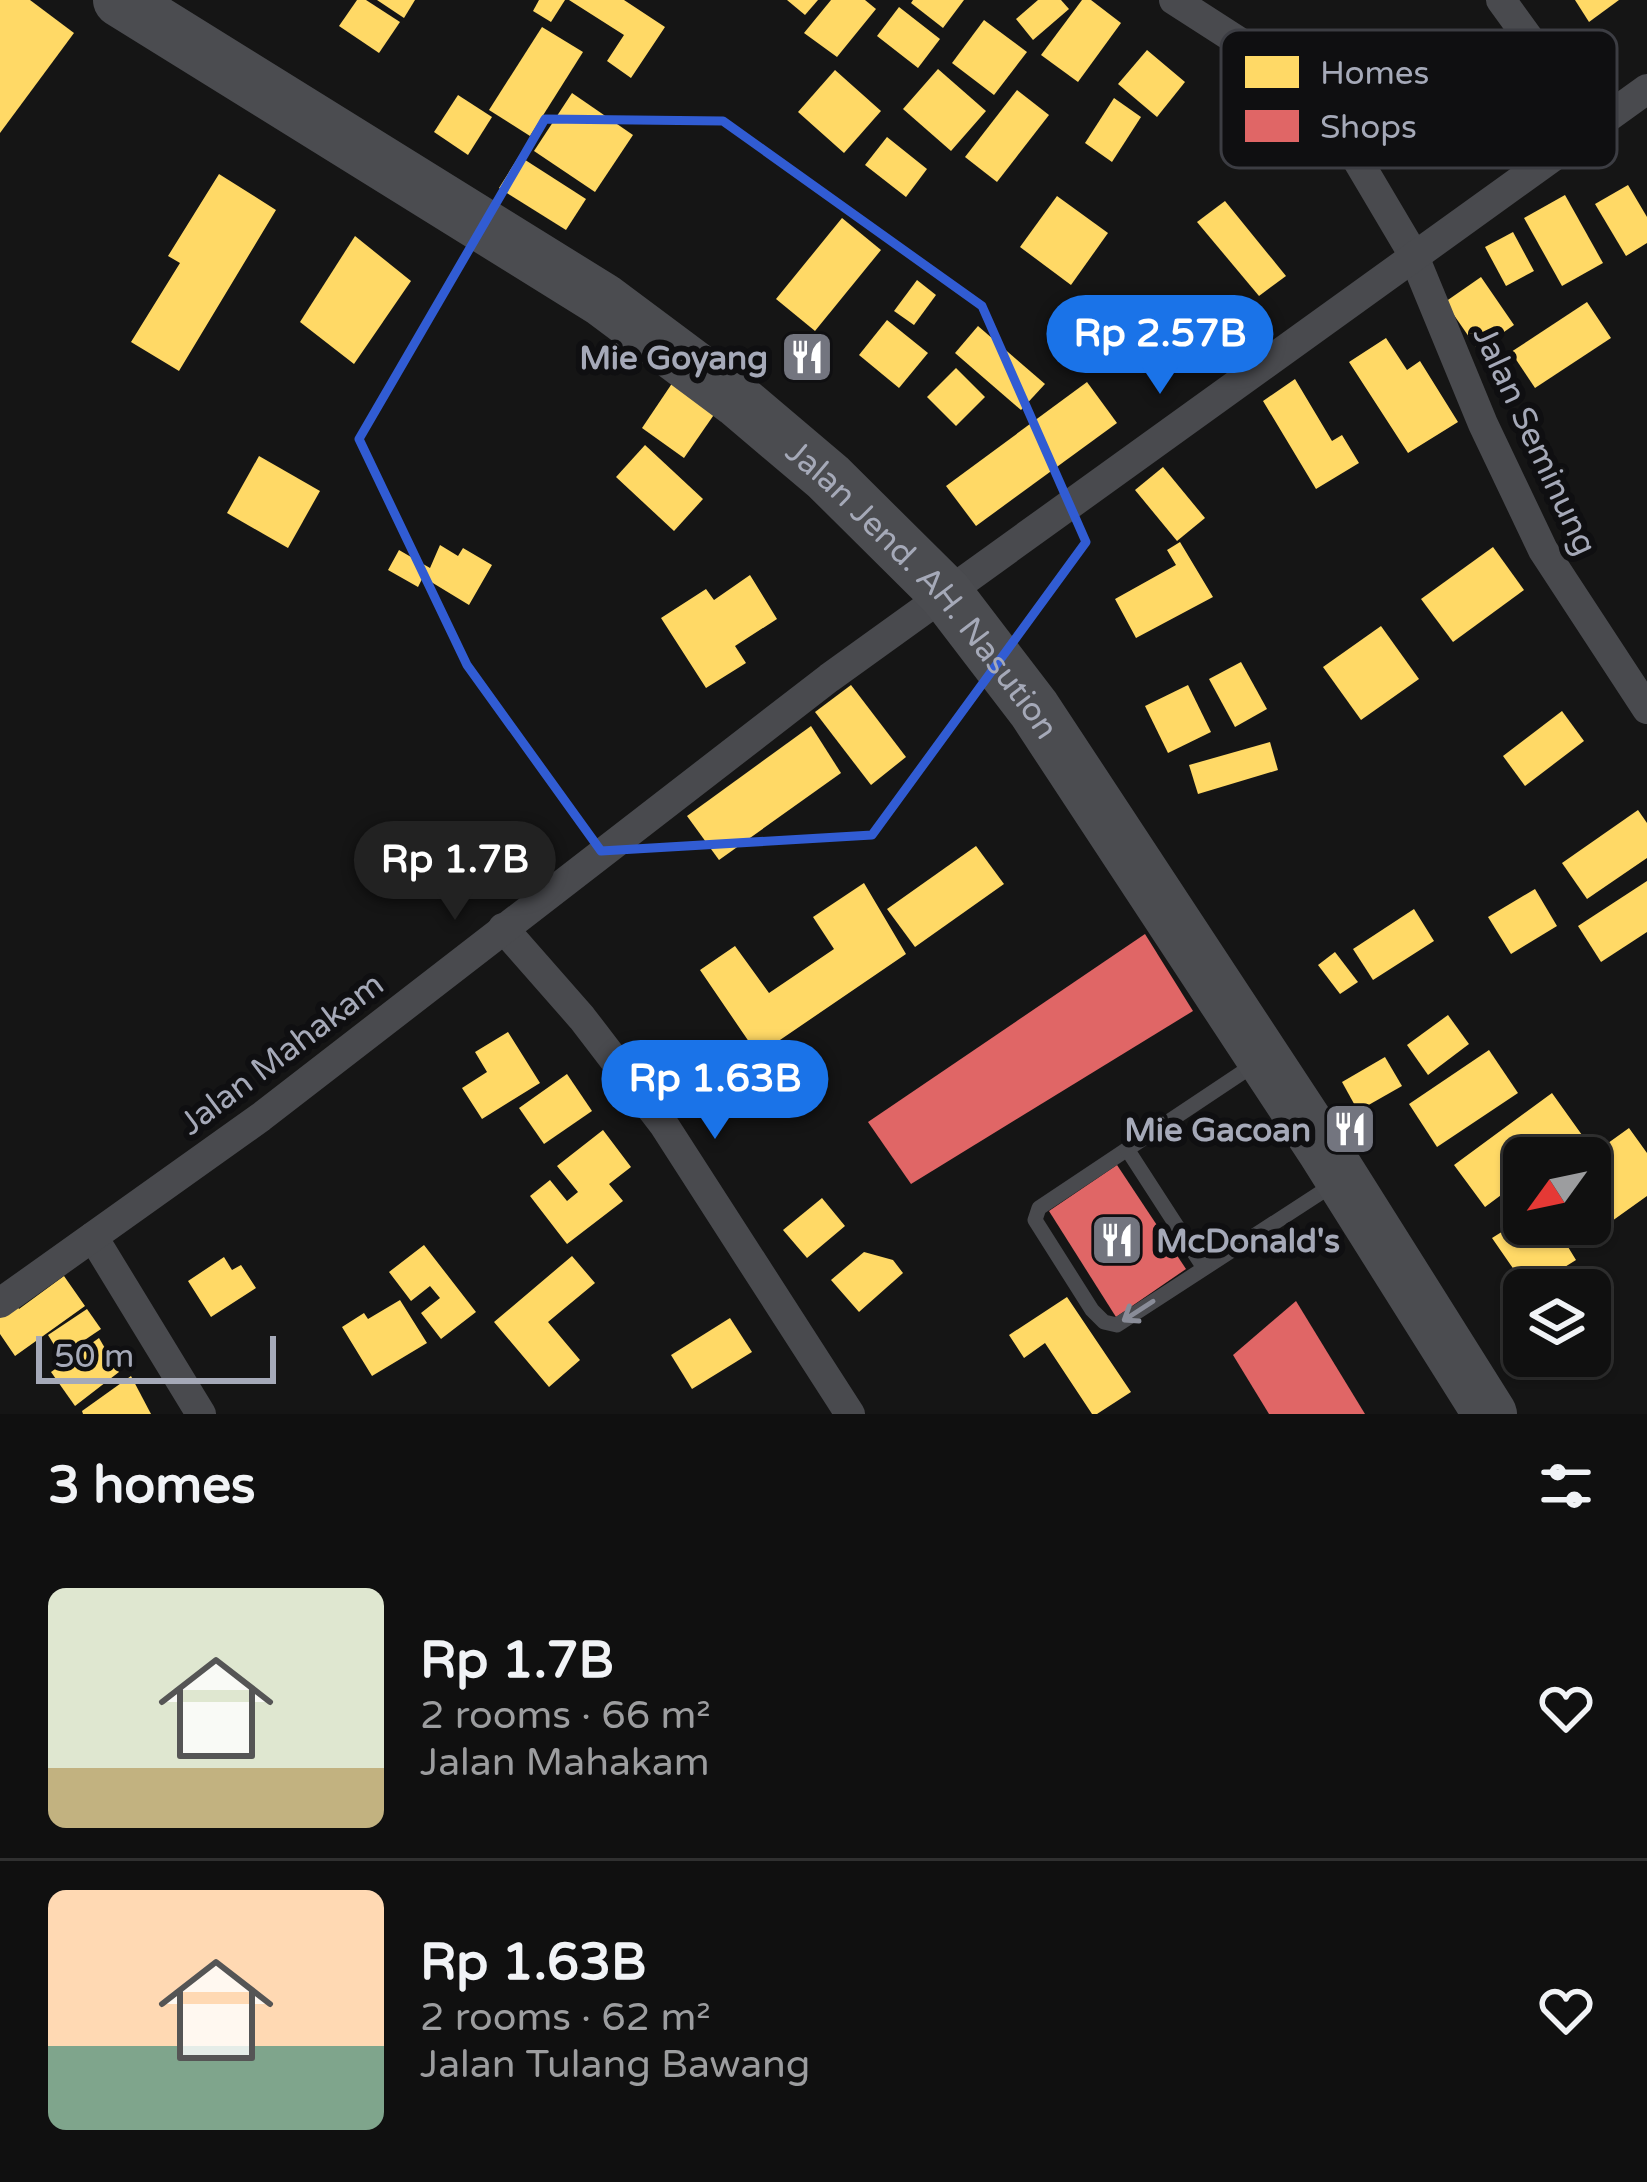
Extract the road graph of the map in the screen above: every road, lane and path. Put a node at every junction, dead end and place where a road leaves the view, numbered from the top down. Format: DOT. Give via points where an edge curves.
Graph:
graph roads {
  1 [pos="121,0"];
  2 [pos="1174,0"];
  3 [pos="1501,0"];
  4 [pos="1221,30"];
  5 [pos="1523,30"];
  6 [pos="1647,89"];
  7 [pos="1617,110"];
  8 [pos="1360,168"];
  9 [pos="1535,168"];
  10 [pos="1413,254"];
  11 [pos="946,594"];
  12 [pos="1645,702"];
  13 [pos="503,928"];
  14 [pos="1263,1058"];
  15 [pos="1127,1149"];
  16 [pos="1342,1179"];
  17 [pos="93,1237"];
  18 [pos="1204,1268"];
  19 [pos="0,1303"];
  20 [pos="201,1414"];
  21 [pos="850,1414"];
  22 [pos="1490,1414"];
  1 -- 11 [label="highway, Jalan Jend. AH. Nasution" via="603,300 828,477"];
  2 -- 4 [label="street, Jalan Seminung"];
  3 -- 5 [label="street"];
  6 -- 7 [label="street, Jalan Mahakam"];
  8 -- 10 [label="street, Jalan Seminung"];
  9 -- 10 [label="street, Jalan Mahakam"];
  10 -- 11 [label="street, Jalan Mahakam"];
  10 -- 12 [label="street, Jalan Seminung" via="1543,550"];
  11 -- 13 [label="street, Jalan Mahakam"];
  11 -- 14 [label="highway, Jalan Jend. AH. Nasution" via="1034,709"];
  13 -- 17 [label="street, Jalan Mahakam"];
  13 -- 21 [label="street" via="664,1125"];
  14 -- 15 [label="lane"];
  14 -- 16 [label="highway, Jalan Jend. AH. Nasution"];
  15 -- 18 [label="lane"];
  18 -- 15 [label="lane, one-way" via="1117,1324 1092,1310 1035,1214"];
  16 -- 18 [label="lane"];
  16 -- 22 [label="highway, Jalan Jend. AH. Nasution"];
  17 -- 19 [label="street, Jalan Mahakam"];
  17 -- 20 [label="street"];
}
